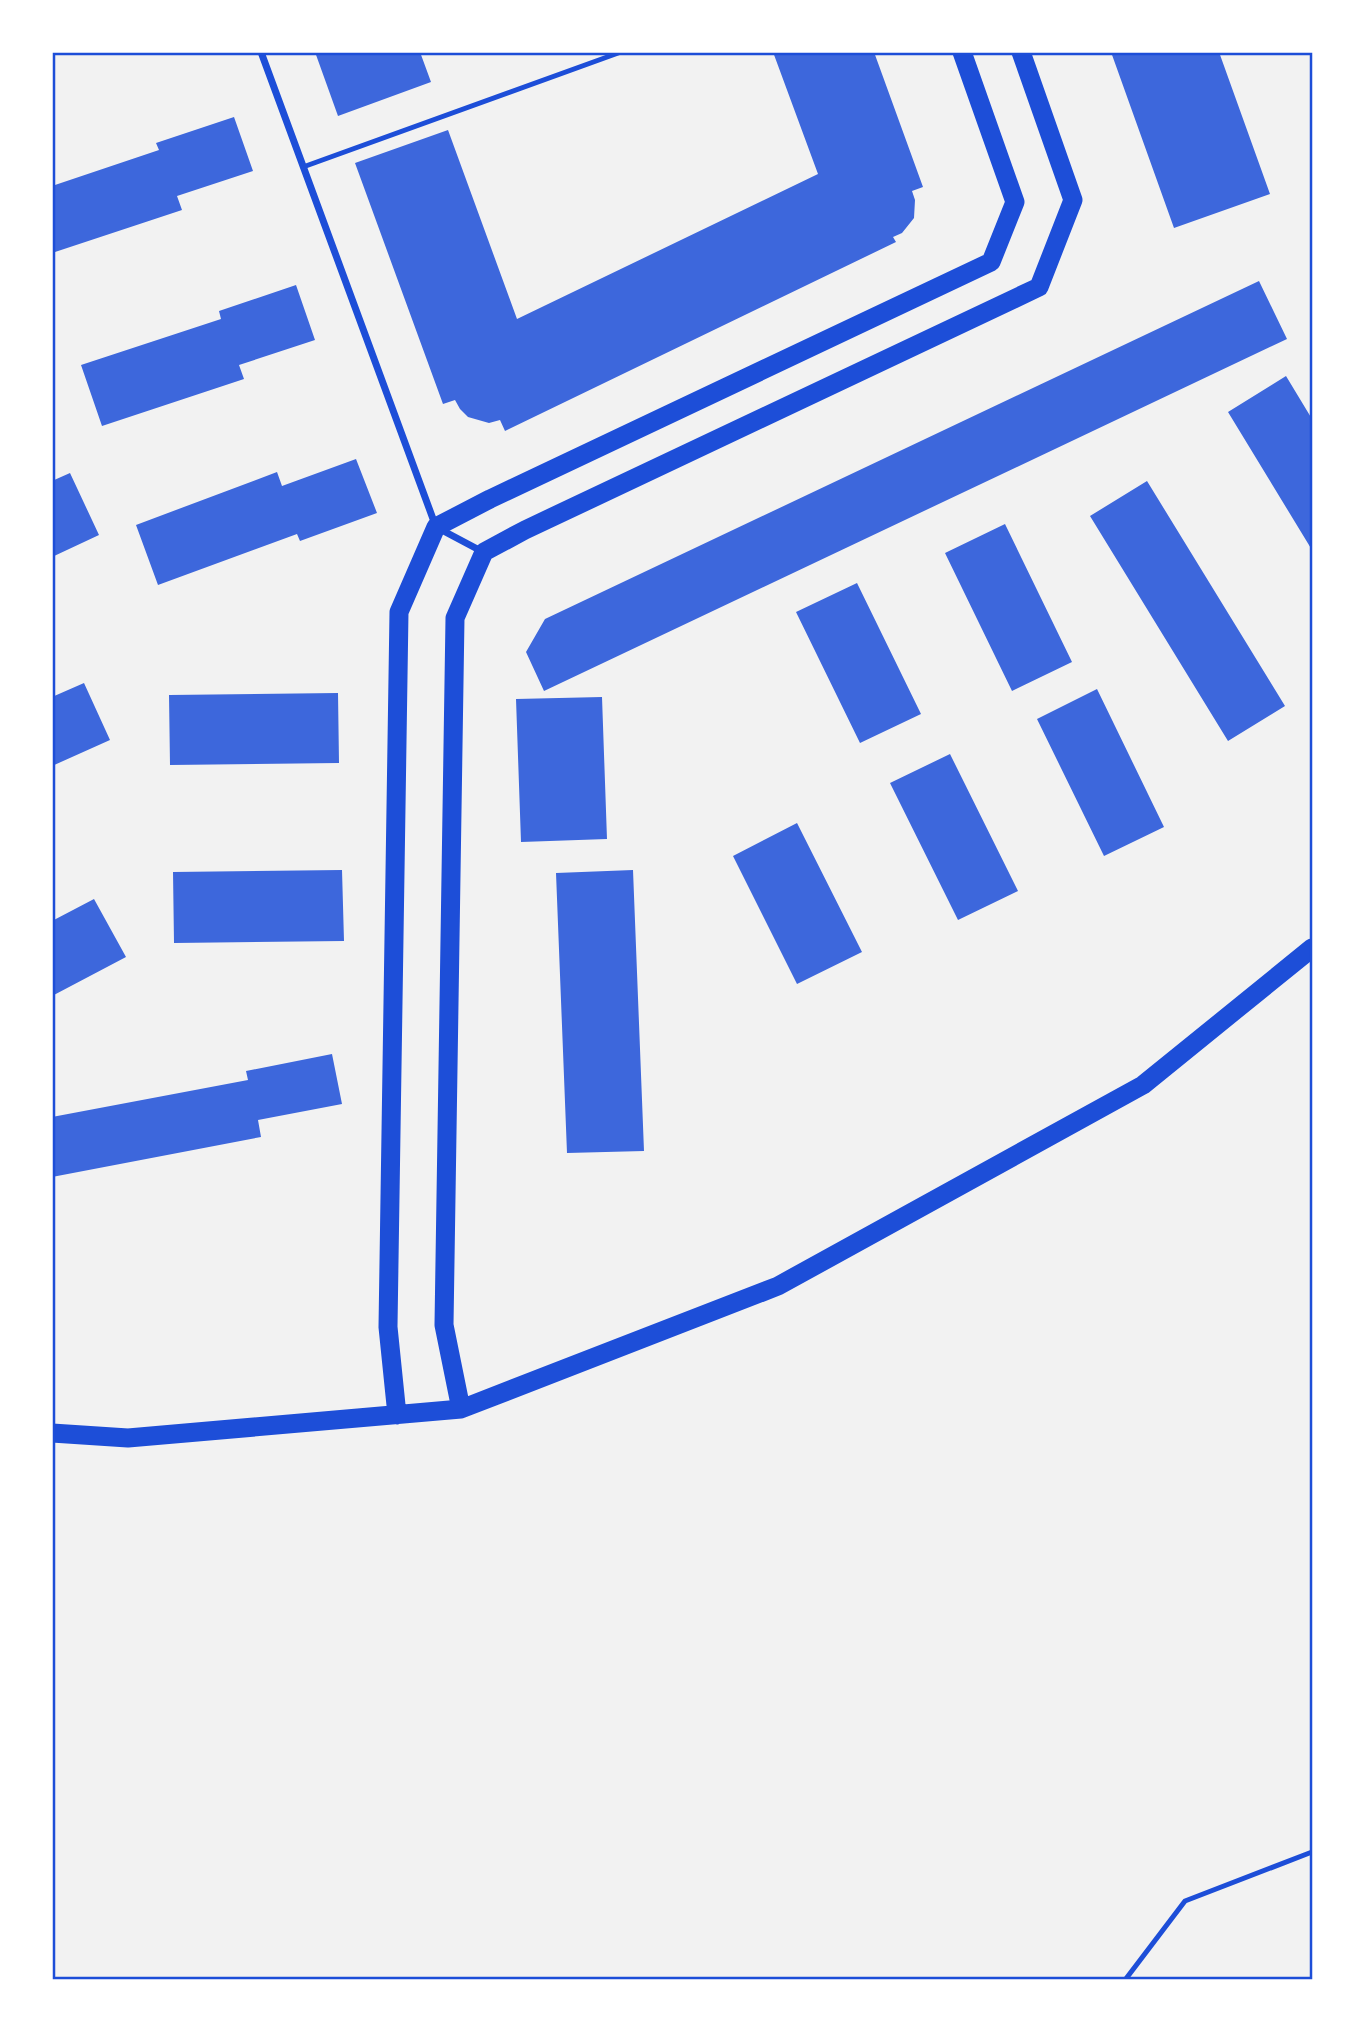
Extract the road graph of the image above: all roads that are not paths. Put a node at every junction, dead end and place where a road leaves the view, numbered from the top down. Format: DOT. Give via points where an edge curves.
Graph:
graph roads {
  1 [pos="261,52"];
  2 [pos="621,52"];
  3 [pos="962,52"];
  4 [pos="1021,52"];
  5 [pos="303,167"];
  6 [pos="436,527"];
  7 [pos="484,552"];
  8 [pos="1312,948"];
  9 [pos="461,1409"];
  10 [pos="397,1415"];
  11 [pos="52,1433"];
  12 [pos="1312,1852"];
  13 [pos="1125,1979"];
  1 -- 5 [label="street"];
  2 -- 5 [label="lane"];
  3 -- 6 [label="highway" via="1015,202 991,262"];
  4 -- 7 [label="highway" via="1073,200 1039,287"];
  5 -- 6 [label="street"];
  6 -- 7 [label="street"];
  6 -- 10 [label="highway" via="399,612 388,1327"];
  7 -- 9 [label="highway" via="455,618 444,1325"];
  8 -- 9 [label="highway" via="1143,1085 802,1273"];
  9 -- 10 [label="highway"];
  10 -- 11 [label="highway" via="128,1438"];
  12 -- 13 [label="lane" via="1185,1901"];
}
